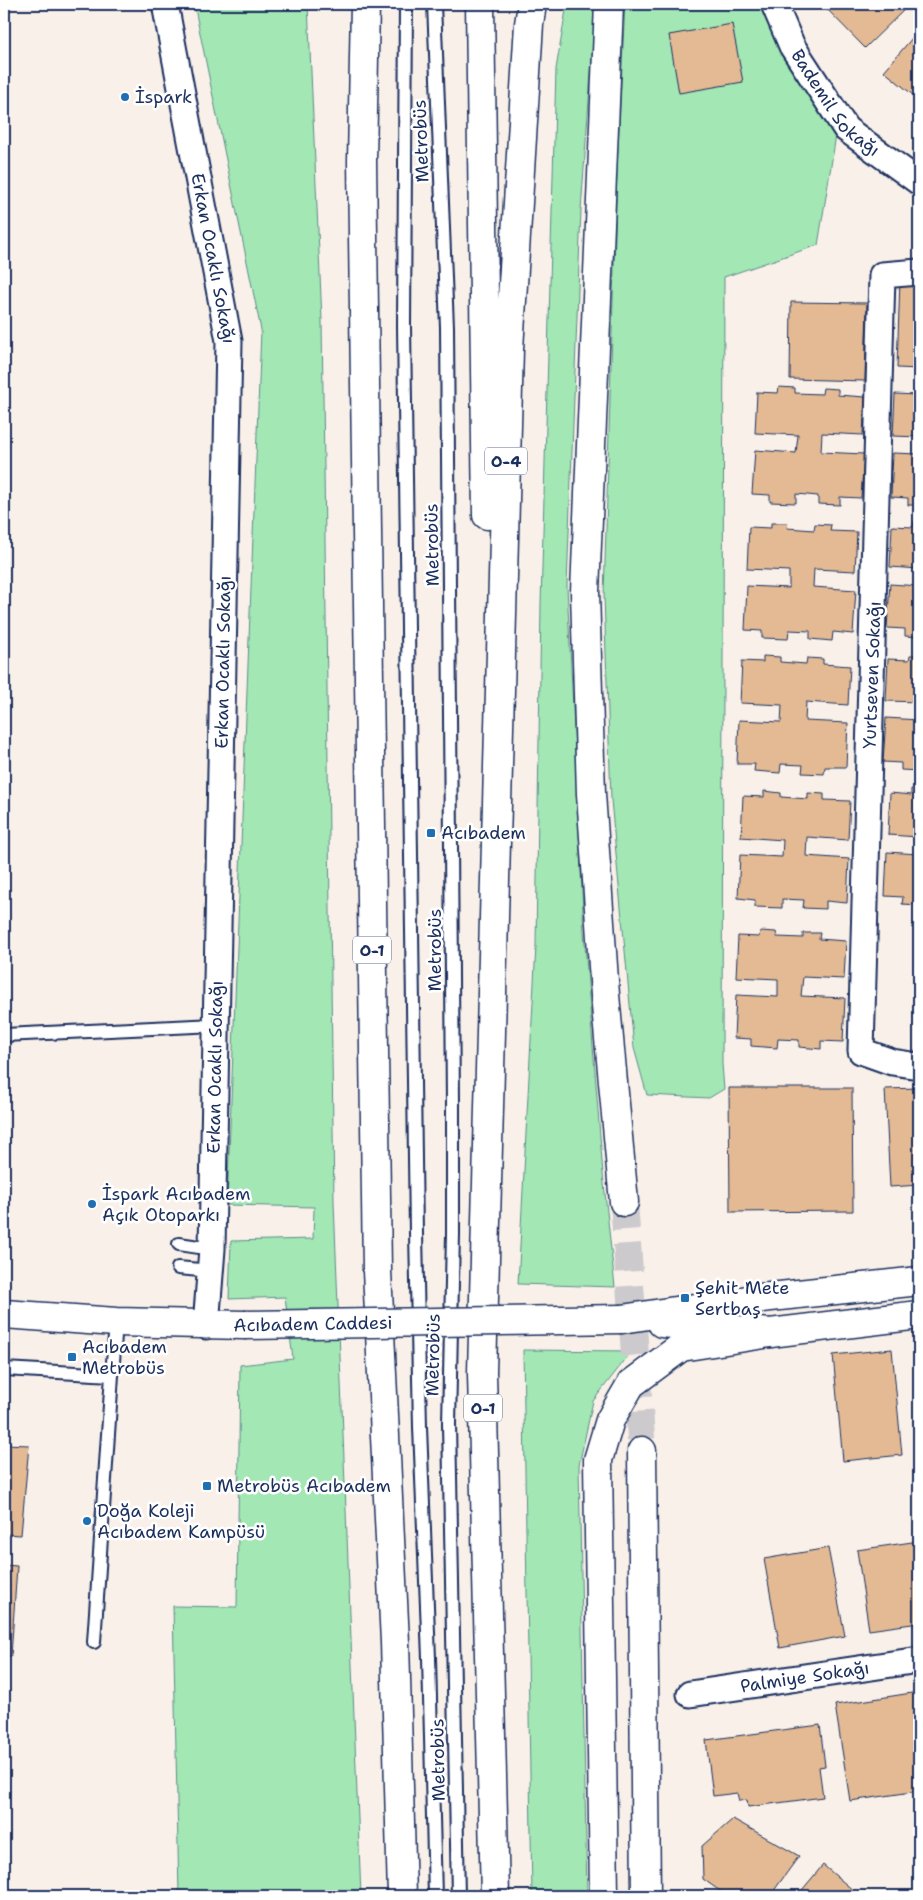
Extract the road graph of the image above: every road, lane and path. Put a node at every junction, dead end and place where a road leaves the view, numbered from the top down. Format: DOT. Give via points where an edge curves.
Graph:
graph roads {
  1 [pos="165,4"];
  2 [pos="365,4"];
  3 [pos="406,4"];
  4 [pos="434,4"];
  5 [pos="480,4"];
  6 [pos="532,4"];
  7 [pos="608,4"];
  8 [pos="774,4"];
  9 [pos="919,182"];
  10 [pos="919,272"];
  11 [pos="495,919"];
  12 [pos="216,1025"];
  13 [pos="4,1035"];
  14 [pos="919,1066"];
  15 [pos="624,1202"];
  16 [pos="178,1244"];
  17 [pos="211,1260"];
  18 [pos="178,1268"];
  19 [pos="919,1281"];
  20 [pos="4,1314"];
  21 [pos="919,1315"];
  22 [pos="622,1319"];
  23 [pos="116,1322"];
  24 [pos="206,1326"];
  25 [pos="770,1333"];
  26 [pos="4,1369"];
  27 [pos="112,1375"];
  28 [pos="642,1452"];
  29 [pos="94,1642"];
  30 [pos="919,1660"];
  31 [pos="690,1694"];
  32 [pos="402,1896"];
  33 [pos="436,1896"];
  34 [pos="458,1896"];
  35 [pos="495,1896"];
  36 [pos="604,1896"];
  37 [pos="646,1896"];
  1 -- 12 [label="street, Erkan Ocaklı Sokağı" via="229,341"];
  2 -- 32 [label="main road, O-1" via="362,161 377,1261 395,1642"];
  3 -- 33 [label="lane, Metrobüs" via="404,326 416,1243"];
  4 -- 34 [label="lane, Metrobüs" via="447,347 453,1104 448,1424"];
  5 -- 11 [label="main road, O-1"];
  6 -- 11 [label="main road, O-4" via="509,349"];
  7 -- 15 [label="main road" via="585,592 591,794"];
  8 -- 9 [label="street, Bademil Sokağı" via="792,46 846,128"];
  10 -- 14 [label="street, Yurtseven Sokağı" via="882,275 861,1051 892,1062"];
  11 -- 35 [label="main road, O-1" via="482,1374"];
  12 -- 13 [label="lane"];
  12 -- 17 [label="street, Erkan Ocaklı Sokağı"];
  16 -- 17 [label="lane"];
  17 -- 18 [label="lane"];
  17 -- 24 [label="street, Erkan Ocaklı Sokağı"];
  19 -- 22 [label="main road, Acıbadem Caddesi" via="761,1298"];
  20 -- 23 [label="main road, Acıbadem Caddesi"];
  21 -- 25 [label="main road, Acıbadem Caddesi"];
  22 -- 24 [label="main road, Acıbadem Caddesi, bridge"];
  22 -- 25 [label="main road, Acıbadem Caddesi"];
  23 -- 24 [label="main road, Acıbadem Caddesi"];
  23 -- 27 [label="lane"];
  25 -- 36 [label="main road" via="681,1347 631,1384 610,1420 605,1436 598,1460"];
  26 -- 27 [label="lane"];
  27 -- 29 [label="lane"];
  28 -- 37 [label="main road"];
  30 -- 31 [label="street, Palmiye Sokağı"];
}
